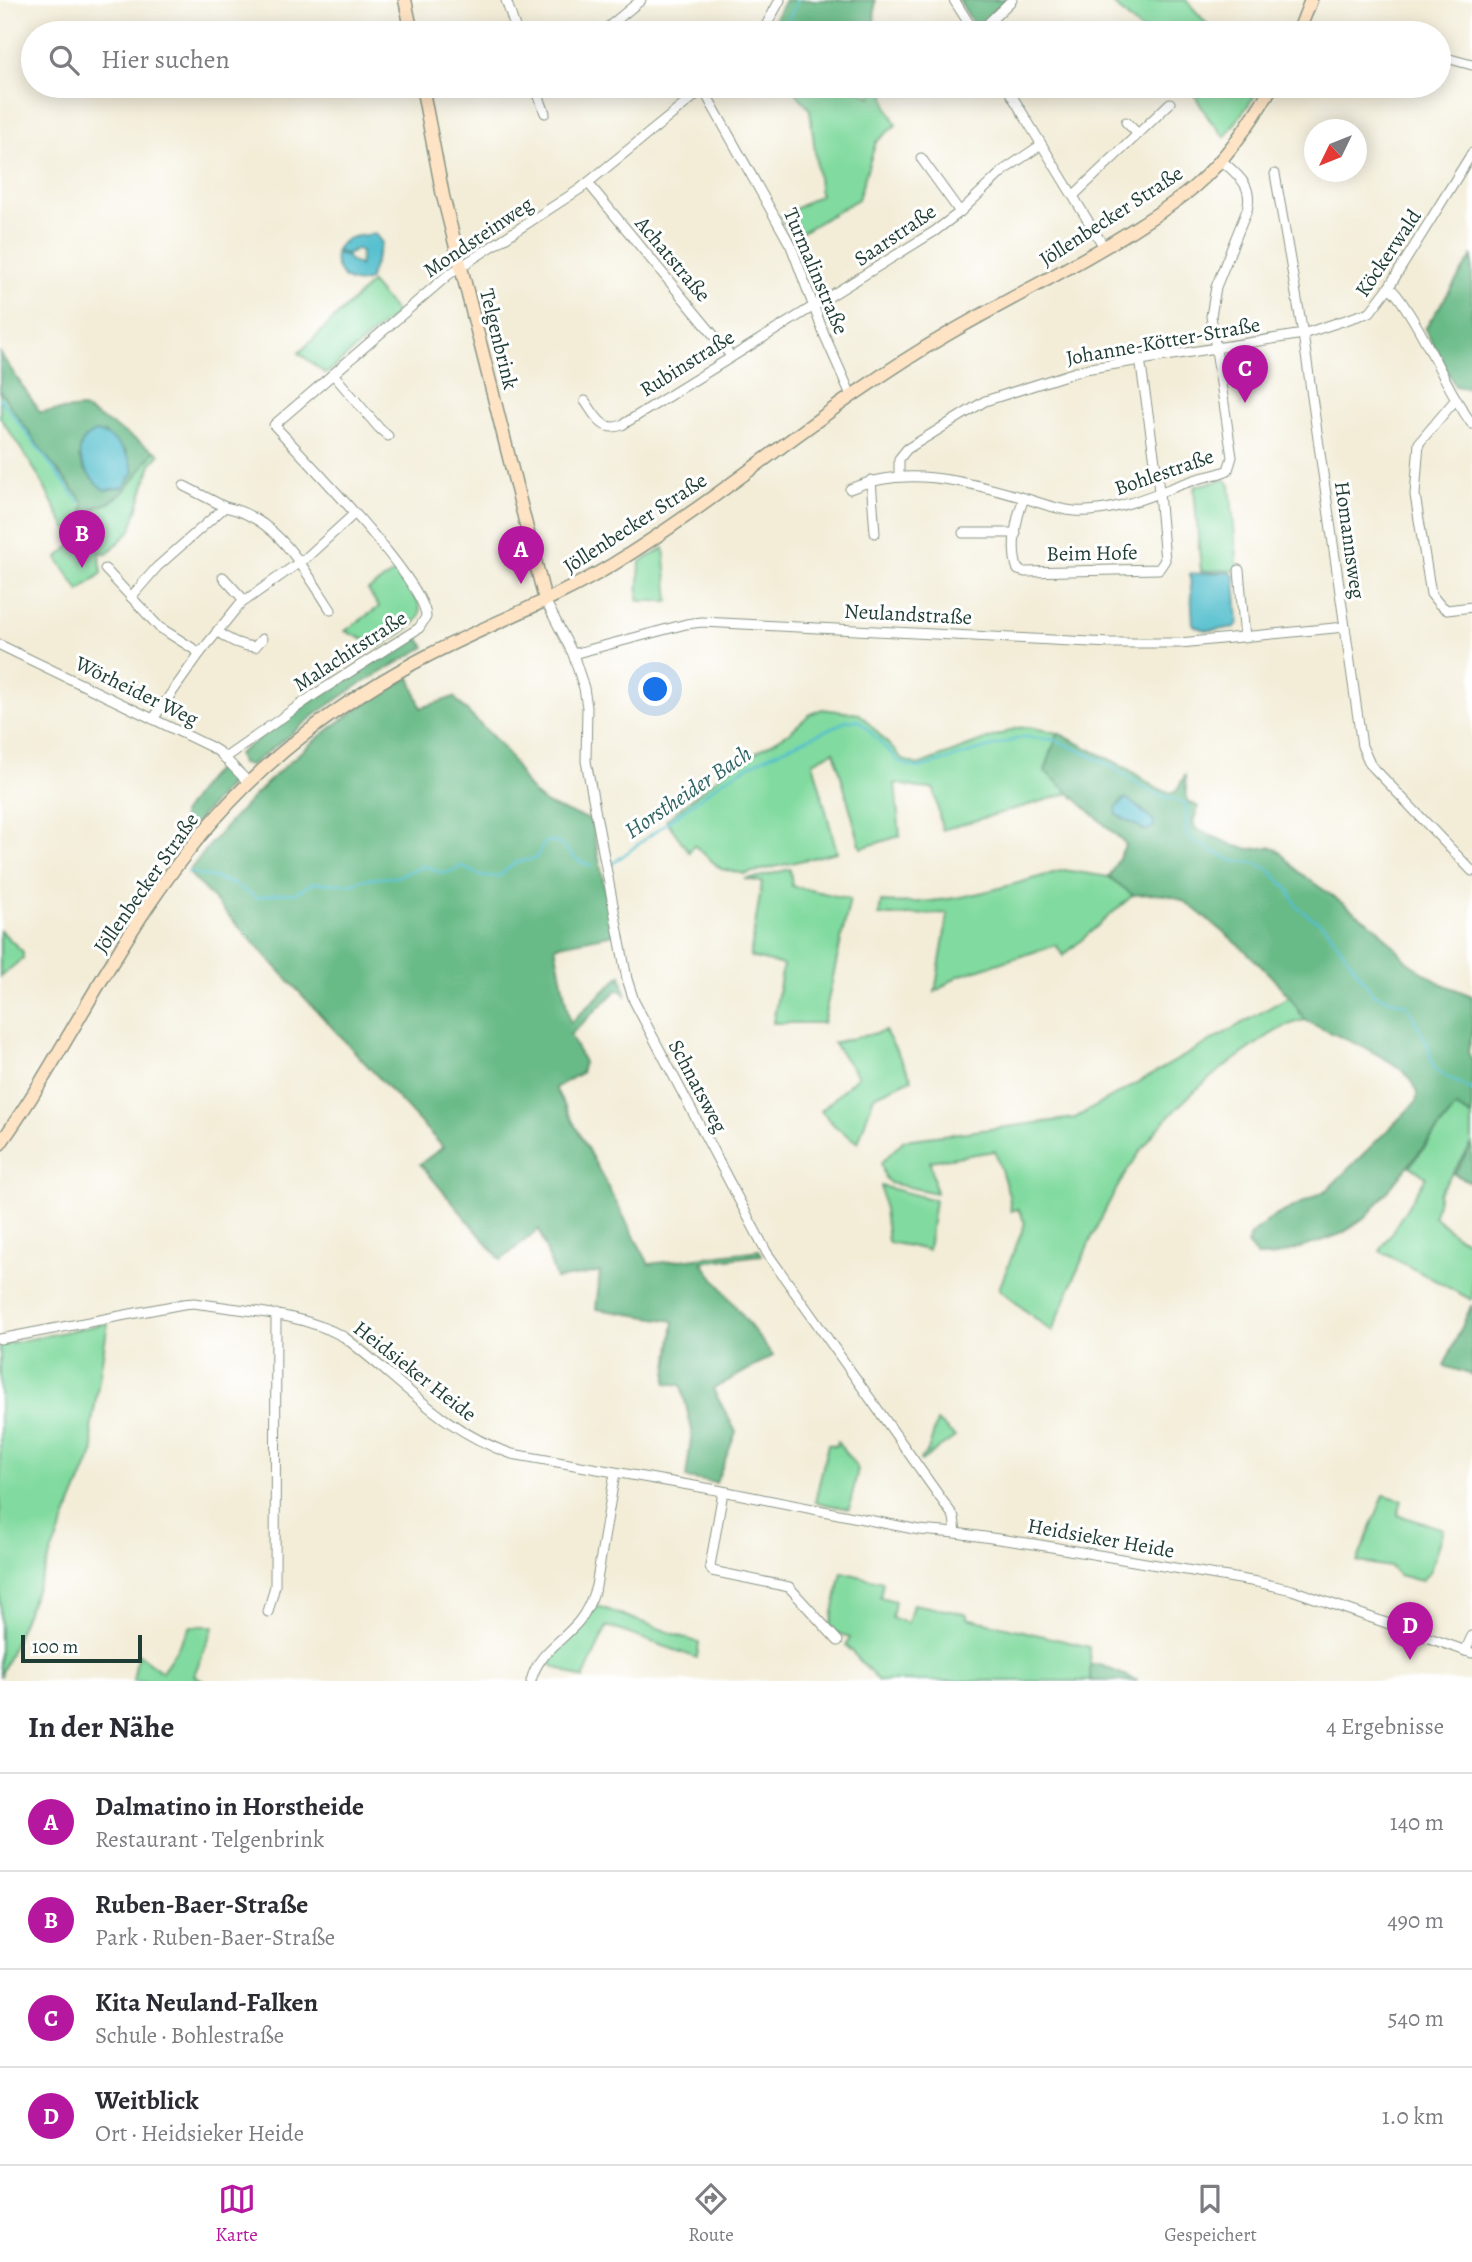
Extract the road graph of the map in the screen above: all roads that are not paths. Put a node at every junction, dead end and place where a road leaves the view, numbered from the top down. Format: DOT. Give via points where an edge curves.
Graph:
graph roads {
  1 [pos="405,0"];
  2 [pos="506,0"];
  3 [pos="641,0"];
  4 [pos="780,0"];
  5 [pos="954,0"];
  6 [pos="1012,0"];
  7 [pos="1311,0"];
  8 [pos="409,21"];
  9 [pos="513,21"];
  10 [pos="616,21"];
  11 [pos="769,21"];
  12 [pos="968,21"];
  13 [pos="989,21"];
  14 [pos="1303,21"];
  15 [pos="1451,59"];
  16 [pos="1472,65"];
  17 [pos="424,98"];
  18 [pos="540,98"];
  19 [pos="692,98"];
  20 [pos="711,98"];
  21 [pos="1014,98"];
  22 [pos="1264,98"];
  23 [pos="1170,103"];
  24 [pos="545,113"];
  25 [pos="1126,122"];
  26 [pos="1138,134"];
  27 [pos="1041,145"];
  28 [pos="1472,153"];
  29 [pos="921,158"];
  30 [pos="1222,160"];
  31 [pos="1275,174"];
  32 [pos="588,183"];
  33 [pos="1074,195"];
  34 [pos="960,212"];
  35 [pos="1104,247"];
  36 [pos="461,268"];
  37 [pos="1389,286"];
  38 [pos="813,306"];
  39 [pos="1303,334"];
  40 [pos="1214,347"];
  41 [pos="731,356"];
  42 [pos="1140,359"];
  43 [pos="333,374"];
  44 [pos="851,395"];
  45 [pos="1456,399"];
  46 [pos="586,401"];
  47 [pos="1472,424"];
  48 [pos="274,425"];
  49 [pos="388,436"];
  50 [pos="899,475"];
  51 [pos="871,480"];
  52 [pos="184,486"];
  53 [pos="850,489"];
  54 [pos="1158,492"];
  55 [pos="1024,498"];
  56 [pos="225,507"];
  57 [pos="354,514"];
  58 [pos="875,533"];
  59 [pos="963,533"];
  60 [pos="1016,533"];
  61 [pos="300,563"];
  62 [pos="105,569"];
  63 [pos="1239,570"];
  64 [pos="223,577"];
  65 [pos="131,597"];
  66 [pos="244,600"];
  67 [pos="544,600"];
  68 [pos="1472,607"];
  69 [pos="331,610"];
  70 [pos="1345,627"];
  71 [pos="217,631"];
  72 [pos="1245,638"];
  73 [pos="262,639"];
  74 [pos="0,645"];
  75 [pos="200,653"];
  76 [pos="573,654"];
  77 [pos="153,719"];
  78 [pos="225,758"];
  79 [pos="249,783"];
  80 [pos="1472,871"];
  81 [pos="0,1144"];
  82 [pos="275,1314"];
  83 [pos="0,1339"];
  84 [pos="615,1473"];
  85 [pos="723,1492"];
  86 [pos="956,1532"];
  87 [pos="268,1612"];
  88 [pos="1472,1636"];
  89 [pos="838,1641"];
  90 [pos="1469,1652"];
  91 [pos="531,1681"];
  1 -- 8 [label="main road"];
  2 -- 9 [label="street"];
  3 -- 10 [label="street"];
  4 -- 11 [label="street"];
  5 -- 12 [label="street"];
  6 -- 13 [label="street"];
  7 -- 14 [label="main road"];
  15 -- 16 [label="street"];
  17 -- 36 [label="main road, Telgenbrink"];
  18 -- 24 [label="street"];
  19 -- 32 [label="street, Mondsteinweg"];
  20 -- 38 [label="street, Turmalinstraße" via="791,246"];
  21 -- 27 [label="street"];
  22 -- 30 [label="main road, Jöllenbecker Straße"];
  23 -- 26 [label="street"];
  25 -- 26 [label="street"];
  26 -- 33 [label="street"];
  27 -- 33 [label="street"];
  27 -- 34 [label="street, Saarstraße" via="1004,170"];
  28 -- 37 [label="street, Köckerwald"];
  29 -- 34 [label="street, Saarstraße"];
  30 -- 35 [label="main road, Jöllenbecker Straße" via="1187,193"];
  30 -- 40 [label="street, Bohlestraße" via="1244,182 1250,197 1213,299"];
  31 -- 39 [label="street, Homannsweg"];
  32 -- 36 [label="street, Mondsteinweg"];
  32 -- 41 [label="street, Achatstraße"];
  33 -- 35 [label="street"];
  34 -- 38 [label="street, Saarstraße"];
  35 -- 44 [label="main road, Jöllenbecker Straße" via="948,334"];
  36 -- 43 [label="street, Mondsteinweg"];
  36 -- 67 [label="main road, Telgenbrink"];
  37 -- 39 [label="street, Köckerwald" via="1370,312"];
  37 -- 45 [label="street" via="1418,328"];
  38 -- 41 [label="street, Rubinstraße"];
  38 -- 44 [label="street, Turmalinstraße"];
  39 -- 40 [label="street, Johanne-Kötter-Straße"];
  39 -- 70 [label="street, Homannsweg"];
  40 -- 42 [label="street, Johanne-Kötter-Straße"];
  40 -- 54 [label="street, Bohlestraße" via="1231,466 1221,474"];
  41 -- 46 [label="street, Rubinstraße" via="617,427 600,423"];
  42 -- 50 [label="street, Johanne-Kötter-Straße" via="1085,369 977,405 902,453"];
  42 -- 54 [label="street, Beim Hofe"];
  43 -- 48 [label="street, Mondsteinweg"];
  43 -- 49 [label="street"];
  44 -- 67 [label="main road, Jöllenbecker Straße" via="665,530"];
  45 -- 47 [label="street"];
  45 -- 68 [label="street" via="1419,443 1415,495 1431,594 1447,610"];
  48 -- 57 [label="street, Malachitstraße"];
  50 -- 51 [label="street, Bohlestraße"];
  50 -- 55 [label="street, Bohlestraße" via="980,486"];
  51 -- 53 [label="street, Bohlestraße"];
  51 -- 58 [label="street"];
  52 -- 56 [label="street"];
  54 -- 55 [label="street, Bohlestraße" via="1090,512"];
  54 -- 60 [label="street, Beim Hofe" via="1165,560 1158,569 1025,572 1018,570 1015,562"];
  55 -- 60 [label="street, Beim Hofe"];
  56 -- 61 [label="street" via="257,519"];
  56 -- 65 [label="street" via="157,567"];
  57 -- 61 [label="street"];
  57 -- 78 [label="street, Malachitstraße" via="409,579 425,607 424,623"];
  59 -- 60 [label="street"];
  61 -- 66 [label="street"];
  61 -- 69 [label="street"];
  62 -- 65 [label="street"];
  63 -- 72 [label="street"];
  64 -- 66 [label="street"];
  65 -- 75 [label="street" via="159,627"];
  66 -- 71 [label="street"];
  67 -- 76 [label="street, Schnatsweg"];
  67 -- 79 [label="main road, Jöllenbecker Straße" via="378,683 322,721"];
  70 -- 72 [label="street, Neulandstraße"];
  70 -- 80 [label="street, Homannsweg" via="1365,756"];
  71 -- 73 [label="street" via="251,647"];
  71 -- 75 [label="street"];
  72 -- 76 [label="street, Neulandstraße" via="1111,643 702,622"];
  74 -- 77 [label="street, Wörheider Weg"];
  75 -- 77 [label="street"];
  76 -- 86 [label="street, Schnatsweg" via="587,707 586,761 634,1001 767,1253 954,1517"];
  77 -- 78 [label="street, Wörheider Weg"];
  78 -- 79 [label="street, Wörheider Weg"];
  79 -- 81 [label="main road, Jöllenbecker Straße" via="191,847 147,907"];
  82 -- 83 [label="street, Heidsieker Heide" via="194,1303"];
  82 -- 84 [label="street, Heidsieker Heide" via="312,1322 344,1337 432,1411 480,1442 524,1457"];
  82 -- 87 [label="street" via="275,1586"];
  84 -- 85 [label="street, Heidsieker Heide"];
  84 -- 91 [label="street" via="591,1602 577,1624 538,1661"];
  85 -- 86 [label="street, Heidsieker Heide" via="919,1530"];
  85 -- 89 [label="street" via="712,1571 789,1587"];
  86 -- 90 [label="street, Heidsieker Heide" via="1266,1584"];
  88 -- 90 [label="street, Heidsieker Heide"];
}
